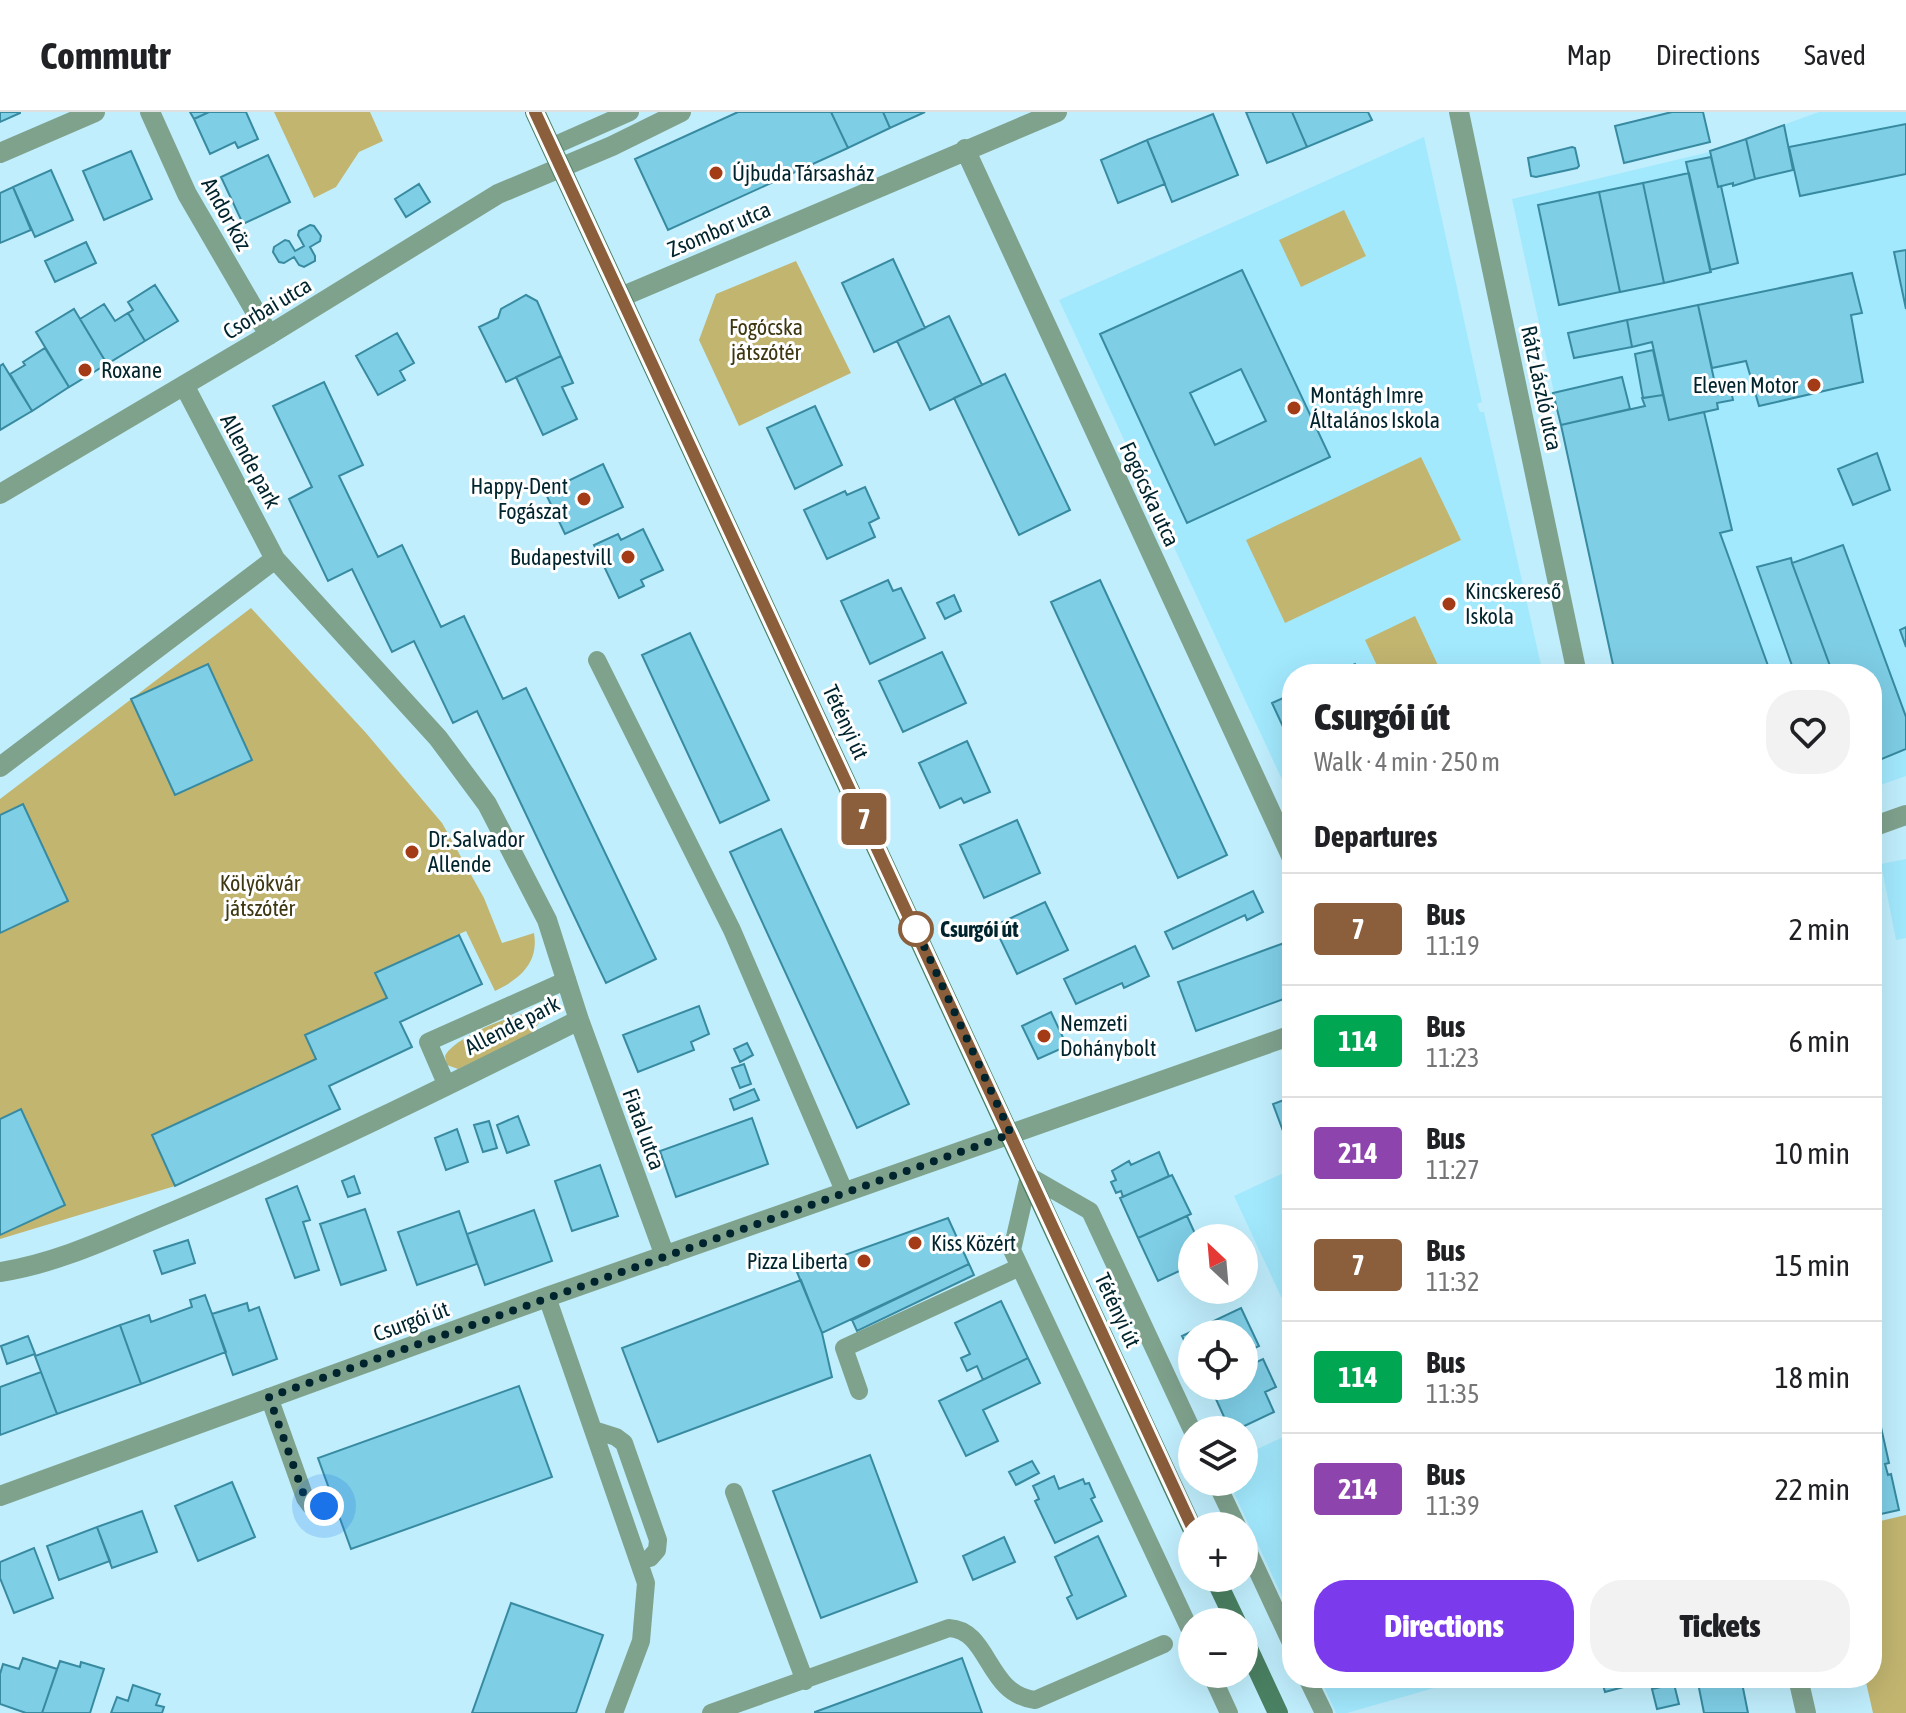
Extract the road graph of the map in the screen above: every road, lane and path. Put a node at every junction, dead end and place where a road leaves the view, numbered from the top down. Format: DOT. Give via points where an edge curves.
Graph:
graph roads {
  1 [pos="95,112"];
  2 [pos="150,112"];
  3 [pos="535,112"];
  4 [pos="630,112"];
  5 [pos="681,112"];
  6 [pos="1057,112"];
  7 [pos="1459,112"];
  8 [pos="551,147"];
  9 [pos="965,149"];
  10 [pos="0,153"];
  11 [pos="561,167"];
  12 [pos="621,297"];
  13 [pos="269,335"];
  14 [pos="184,385"];
  15 [pos="0,494"];
  16 [pos="275,559"];
  17 [pos="597,660"];
  18 [pos="1575,664"];
  19 [pos="0,767"];
  20 [pos="1906,815"];
  21 [pos="1882,823"];
  22 [pos="1282,836"];
  23 [pos="567,980"];
  24 [pos="579,1020"];
  25 [pos="1282,1039"];
  26 [pos="447,1086"];
  27 [pos="1011,1134"];
  28 [pos="1029,1176"];
  29 [pos="845,1193"];
  30 [pos="665,1256"];
  31 [pos="1020,1267"];
  32 [pos="0,1272"];
  33 [pos="547,1297"];
  34 [pos="859,1391"];
  35 [pos="269,1397"];
  36 [pos="1185,1416"];
  37 [pos="594,1430"];
  38 [pos="734,1492"];
  39 [pos="0,1496"];
  40 [pos="329,1506"];
  41 [pos="1185,1512"];
  42 [pos="650,1558"];
  43 [pos="1258,1572"];
  44 [pos="1180,1608"];
  45 [pos="1282,1624"];
  46 [pos="1164,1644"];
  47 [pos="1258,1670"];
  48 [pos="805,1681"];
  49 [pos="1217,1688"];
  50 [pos="1312,1688"];
  51 [pos="1800,1688"];
  52 [pos="1021,1704"];
  53 [pos="620,1709"];
  54 [pos="711,1713"];
  55 [pos="1229,1713"];
  56 [pos="1278,1713"];
  57 [pos="1324,1713"];
  58 [pos="1806,1713"];
  1 -- 10 [label="street"];
  2 -- 13 [label="street, Andor köz" via="187,194"];
  3 -- 8 [label="street, Tétényi út"];
  4 -- 8 [label="lane"];
  5 -- 11 [label="street, Csorbai utca"];
  6 -- 9 [label="street, Zsombor utca"];
  7 -- 18 [label="street, Rátz László utca"];
  8 -- 11 [label="street, Tétényi út"];
  9 -- 12 [label="street, Zsombor utca"];
  9 -- 22 [label="street, Fogócska utca"];
  11 -- 12 [label="street, Tétényi út"];
  11 -- 13 [label="street, Csorbai utca" via="498,194"];
  12 -- 27 [label="street, Tétényi út"];
  13 -- 14 [label="street, Csorbai utca"];
  14 -- 15 [label="street, Csorbai utca"];
  14 -- 16 [label="street, Allende park"];
  16 -- 19 [label="street"];
  16 -- 23 [label="street, Allende park" via="438,738 487,804 547,920"];
  17 -- 29 [label="lane" via="739,946"];
  20 -- 21 [label="street"];
  23 -- 24 [label="street, Allende park"];
  23 -- 26 [label="lane" via="428,1042"];
  24 -- 26 [label="street, Allende park"];
  24 -- 30 [label="street, Fiatal utca"];
  25 -- 27 [label="street, Csurgói út"];
  26 -- 32 [label="street, Allende park" via="88,1247"];
  27 -- 28 [label="street, Tétényi út"];
  27 -- 29 [label="street, Csurgói út"];
  28 -- 31 [label="lane" via="1012,1250"];
  28 -- 36 [label="lane" via="1090,1211"];
  28 -- 41 [label="street, Tétényi út"];
  29 -- 30 [label="street, Csurgói út"];
  30 -- 33 [label="street, Csurgói út"];
  31 -- 34 [label="lane" via="844,1348"];
  31 -- 44 [label="lane"];
  33 -- 35 [label="street, Csurgói út"];
  33 -- 37 [label="lane"];
  35 -- 39 [label="street, Csurgói út"];
  35 -- 40 [label="lane" via="305,1498 310,1505"];
  37 -- 42 [label="lane" via="624,1443 658,1540"];
  37 -- 53 [label="lane" via="646,1583 641,1641"];
  38 -- 48 [label="lane"];
  43 -- 45 [label="lane"];
  46 -- 52 [label="lane"];
  47 -- 56 [label="street"];
  48 -- 52 [label="lane" via="938,1630 958,1628 972,1638"];
  48 -- 54 [label="lane"];
  49 -- 55 [label="lane"];
  50 -- 57 [label="lane"];
  51 -- 58 [label="street"];
}
